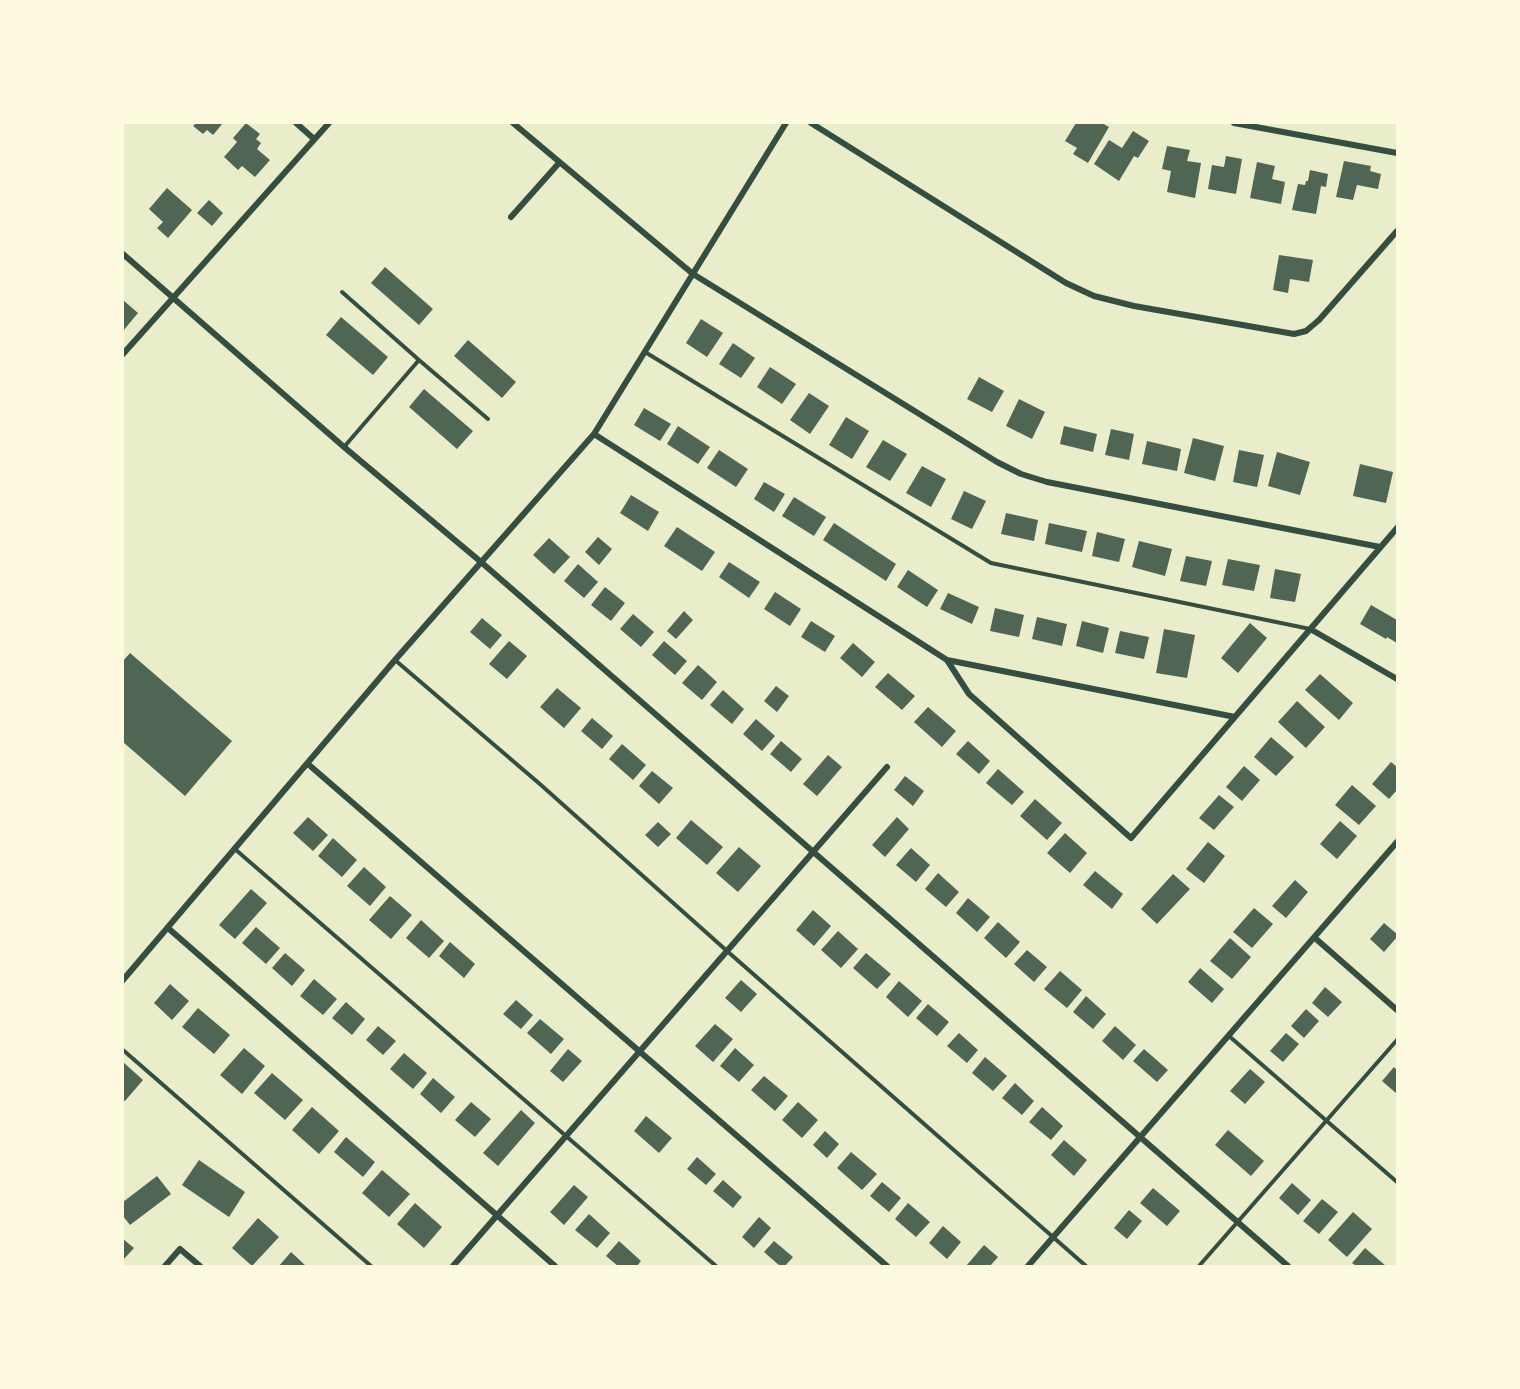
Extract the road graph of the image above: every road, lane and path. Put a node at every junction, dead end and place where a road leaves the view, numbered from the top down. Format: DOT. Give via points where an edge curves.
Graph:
graph roads {
  1 [pos="296,123"];
  2 [pos="329,123"];
  3 [pos="513,123"];
  4 [pos="786,123"];
  5 [pos="811,123"];
  6 [pos="1234,123"];
  7 [pos="314,138"];
  8 [pos="1397,153"];
  9 [pos="559,163"];
  10 [pos="511,217"];
  11 [pos="1397,231"];
  12 [pos="123,254"];
  13 [pos="693,274"];
  14 [pos="342,292"];
  15 [pos="173,297"];
  16 [pos="645,351"];
  17 [pos="123,354"];
  18 [pos="419,360"];
  19 [pos="488,419"];
  20 [pos="594,434"];
  21 [pos="344,447"];
  22 [pos="1397,528"];
  23 [pos="1380,547"];
  24 [pos="481,562"];
  25 [pos="1311,630"];
  26 [pos="395,660"];
  27 [pos="947,660"];
  28 [pos="1397,679"];
  29 [pos="1235,717"];
  30 [pos="308,764"];
  31 [pos="886,766"];
  32 [pos="1397,842"];
  33 [pos="236,849"];
  34 [pos="813,851"];
  35 [pos="168,928"];
  36 [pos="1315,938"];
  37 [pos="727,951"];
  38 [pos="123,980"];
  39 [pos="1397,1010"];
  40 [pos="1229,1036"];
  41 [pos="1397,1040"];
  42 [pos="123,1050"];
  43 [pos="639,1052"];
  44 [pos="1326,1119"];
  45 [pos="567,1136"];
  46 [pos="1141,1138"];
  47 [pos="1397,1182"];
  48 [pos="497,1216"];
  49 [pos="1238,1223"];
  50 [pos="1053,1238"];
  51 [pos="165,1266"];
  52 [pos="200,1266"];
  53 [pos="371,1266"];
  54 [pos="453,1266"];
  55 [pos="555,1266"];
  56 [pos="716,1266"];
  57 [pos="887,1266"];
  58 [pos="1028,1266"];
  59 [pos="1086,1266"];
  60 [pos="1199,1266"];
  61 [pos="1287,1266"];
  1 -- 7 [label="street"];
  2 -- 7 [label="street"];
  3 -- 9 [label="street"];
  4 -- 13 [label="street"];
  5 -- 11 [label="street" via="1066,284 1134,306 1277,332 1306,331"];
  6 -- 8 [label="street"];
  7 -- 15 [label="street"];
  9 -- 10 [label="street"];
  9 -- 13 [label="street"];
  12 -- 15 [label="street"];
  13 -- 16 [label="street"];
  13 -- 23 [label="street" via="966,444 1021,474"];
  14 -- 18 [label="lane"];
  15 -- 17 [label="street"];
  15 -- 21 [label="street"];
  16 -- 20 [label="street"];
  16 -- 25 [label="lane" via="991,563"];
  18 -- 19 [label="lane"];
  18 -- 21 [label="lane"];
  20 -- 24 [label="street"];
  20 -- 27 [label="street"];
  21 -- 24 [label="street"];
  22 -- 23 [label="street"];
  23 -- 25 [label="street"];
  24 -- 26 [label="street"];
  24 -- 34 [label="street"];
  25 -- 28 [label="street"];
  25 -- 29 [label="street"];
  26 -- 30 [label="street"];
  26 -- 37 [label="lane"];
  27 -- 29 [label="street"];
  27 -- 29 [label="street" via="969,694 1131,838"];
  30 -- 33 [label="street"];
  30 -- 43 [label="street"];
  31 -- 34 [label="street"];
  32 -- 36 [label="street"];
  33 -- 35 [label="street"];
  33 -- 45 [label="lane"];
  34 -- 37 [label="street"];
  34 -- 46 [label="street"];
  35 -- 38 [label="street"];
  35 -- 48 [label="street"];
  36 -- 39 [label="street"];
  36 -- 40 [label="street"];
  37 -- 43 [label="street"];
  37 -- 50 [label="lane"];
  40 -- 44 [label="lane"];
  40 -- 46 [label="street"];
  41 -- 44 [label="lane"];
  42 -- 53 [label="lane"];
  43 -- 45 [label="street"];
  43 -- 57 [label="street"];
  44 -- 47 [label="lane"];
  44 -- 49 [label="lane"];
  45 -- 48 [label="street"];
  45 -- 56 [label="lane"];
  46 -- 49 [label="street"];
  46 -- 50 [label="street"];
  48 -- 54 [label="street"];
  48 -- 55 [label="street"];
  49 -- 60 [label="lane"];
  49 -- 61 [label="street"];
  50 -- 58 [label="street"];
  50 -- 59 [label="lane"];
  51 -- 52 [label="street" via="180,1249"];
}
